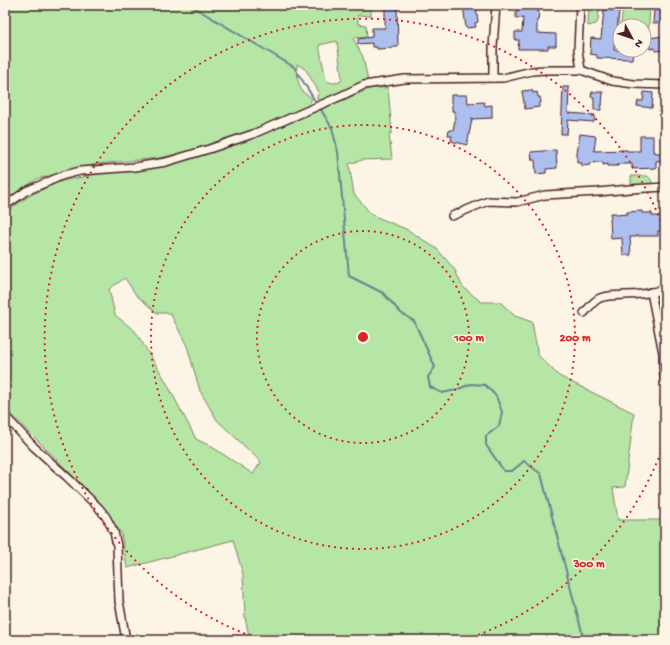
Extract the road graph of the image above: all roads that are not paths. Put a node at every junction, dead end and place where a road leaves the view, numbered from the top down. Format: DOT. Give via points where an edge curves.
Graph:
graph roads {
  1 [pos="496,5"];
  2 [pos="580,5"];
  3 [pos="581,70"];
  4 [pos="493,78"];
  5 [pos="665,85"];
  6 [pos="665,187"];
  7 [pos="5,206"];
  8 [pos="452,216"];
  9 [pos="665,288"];
  10 [pos="651,292"];
  11 [pos="584,314"];
  12 [pos="663,339"];
  13 [pos="665,381"];
  14 [pos="665,400"];
  15 [pos="5,416"];
  16 [pos="664,417"];
  17 [pos="126,640"];
  1 -- 4 [label="street" via="492,47"];
  2 -- 3 [label="street" via="578,50"];
  3 -- 4 [label="street" via="532,71"];
  3 -- 5 [label="street" via="612,81"];
  4 -- 7 [label="street" via="405,79 364,85 253,134 209,149 166,162 64,175 26,191"];
  6 -- 8 [label="street" via="545,195 517,202 488,201"];
  9 -- 10 [label="street"];
  10 -- 11 [label="street" via="599,299"];
  10 -- 12 [label="street"];
  12 -- 13 [label="street"];
  14 -- 16 [label="street"];
  15 -- 17 [label="street" via="106,517 114,532 117,546 119,601"];
}
